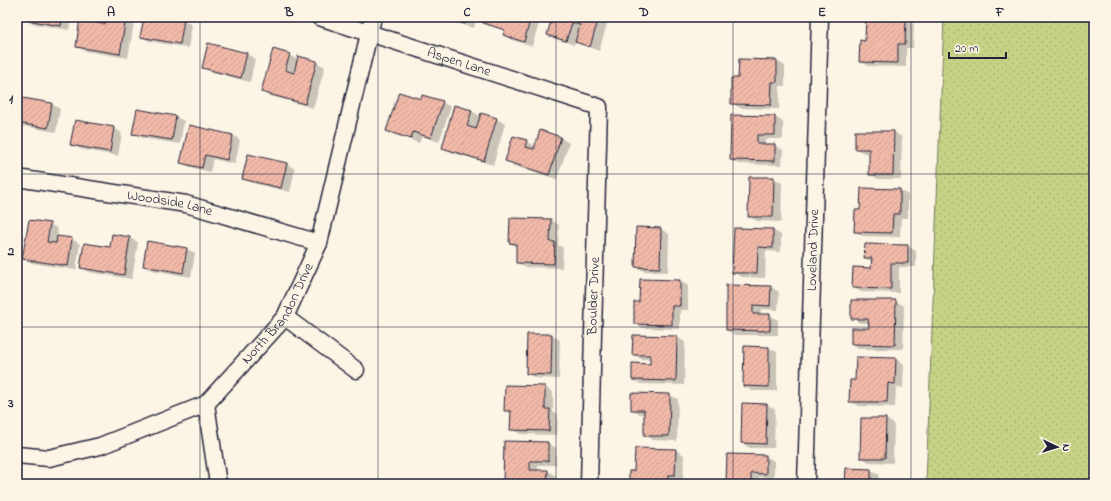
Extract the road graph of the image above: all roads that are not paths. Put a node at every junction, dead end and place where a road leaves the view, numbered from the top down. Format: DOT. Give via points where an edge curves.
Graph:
graph roads {
  1 [pos="319,17"];
  2 [pos="820,17"];
  3 [pos="370,24"];
  4 [pos="599,107"];
  5 [pos="17,178"];
  6 [pos="319,243"];
  7 [pos="285,317"];
  8 [pos="356,370"];
  9 [pos="206,404"];
  10 [pos="17,455"];
  11 [pos="218,484"];
  12 [pos="589,484"];
  13 [pos="806,484"];
  1 -- 3 [label="street, Aspen Lane"];
  2 -- 13 [label="street, Loveland Drive"];
  3 -- 4 [label="street, Aspen Lane"];
  3 -- 6 [label="street, North Brandon Drive"];
  4 -- 12 [label="street, Boulder Drive"];
  5 -- 6 [label="street, Woodside Lane" via="186,204"];
  6 -- 7 [label="street, North Brandon Drive"];
  7 -- 8 [label="street"];
  7 -- 9 [label="street, North Brandon Drive"];
  9 -- 10 [label="street, North Brandon Drive" via="100,446 49,458"];
  9 -- 11 [label="street"];
}
